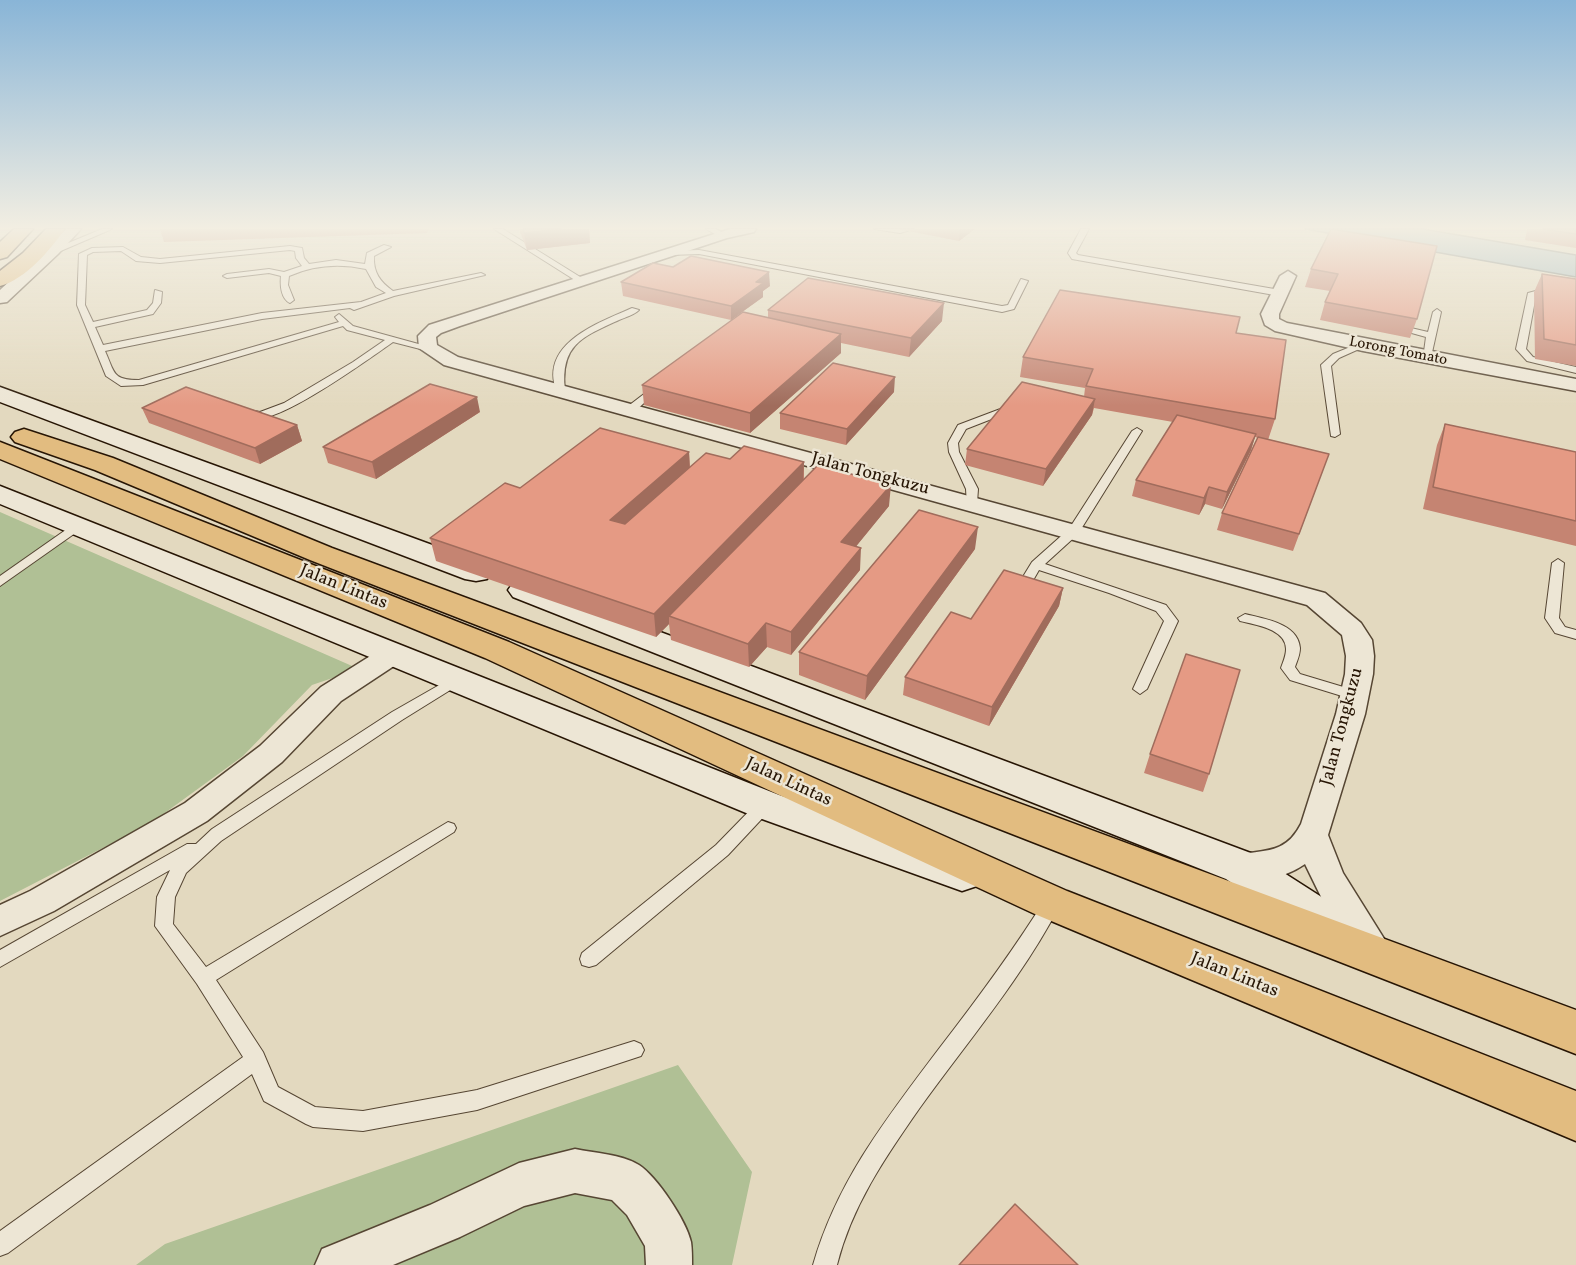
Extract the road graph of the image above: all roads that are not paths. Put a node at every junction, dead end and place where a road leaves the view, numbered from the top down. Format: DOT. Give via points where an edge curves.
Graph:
graph roads {
  1 [pos="82,288"];
  2 [pos="286,288"];
  3 [pos="383,288"];
  4 [pos="420,288"];
  5 [pos="557,288"];
  6 [pos="879,288"];
  7 [pos="1020,288"];
  8 [pos="1252,288"];
  9 [pos="1282,288"];
  10 [pos="158,292"];
  11 [pos="1280,293"];
  12 [pos="392,294"];
  13 [pos="1576,296"];
  14 [pos="290,300"];
  15 [pos="360,304"];
  16 [pos="635,310"];
  17 [pos="1437,312"];
  18 [pos="344,323"];
  19 [pos="89,326"];
  20 [pos="1386,326"];
  21 [pos="1430,335"];
  22 [pos="390,340"];
  23 [pos="1363,345"];
  24 [pos="428,348"];
  25 [pos="99,349"];
  26 [pos="1426,357"];
  27 [pos="1576,370"];
  28 [pos="668,379"];
  29 [pos="1576,386"];
  30 [pos="560,390"];
  31 [pos="0,394"];
  32 [pos="235,408"];
  33 [pos="631,409"];
  34 [pos="1004,411"];
  35 [pos="1137,431"];
  36 [pos="1335,434"];
  37 [pos="17,445"];
  38 [pos="0,494"];
  39 [pos="971,503"];
  40 [pos="77,526"];
  41 [pos="1074,531"];
  42 [pos="1558,563"];
  43 [pos="1036,565"];
  44 [pos="0,582"];
  45 [pos="1012,604"];
  46 [pos="1245,618"];
  47 [pos="1576,635"];
  48 [pos="393,654"];
  49 [pos="456,681"];
  50 [pos="1140,689"];
  51 [pos="1355,695"];
  52 [pos="765,805"];
  53 [pos="448,828"];
  54 [pos="218,834"];
  55 [pos="1312,836"];
  56 [pos="1241,867"];
  57 [pos="1052,903"];
  58 [pos="0,921"];
  59 [pos="1377,956"];
  60 [pos="0,959"];
  61 [pos="589,959"];
  62 [pos="204,978"];
  63 [pos="1576,1032"];
  64 [pos="634,1050"];
  65 [pos="256,1059"];
  66 [pos="1576,1116"];
  67 [pos="0,1245"];
  68 [pos="338,1265"];
  69 [pos="669,1265"];
  70 [pos="825,1265"];
  1 -- 19 [label="lane" via="81,305"];
  2 -- 14 [label="lane"];
  3 -- 12 [label="lane"];
  4 -- 12 [label="lane"];
  5 -- 24 [label="street" via="435,329 427,336"];
  6 -- 7 [label="lane" via="1002,309 1011,307"];
  8 -- 11 [label="lane"];
  9 -- 11 [label="street, Lorong Tomato"];
  10 -- 19 [label="lane" via="157,303 150,312"];
  11 -- 23 [label="street, Lorong Tomato" via="1270,314 1271,321 1281,327"];
  12 -- 15 [label="lane"];
  13 -- 27 [label="lane" via="1547,291 1532,293 1521,349 1530,359"];
  15 -- 18 [label="lane" via="338,318"];
  15 -- 25 [label="lane" via="262,316"];
  16 -- 30 [label="lane" via="592,330 562,356 558,370"];
  17 -- 21 [label="lane"];
  18 -- 22 [label="lane"];
  18 -- 25 [label="lane" via="140,383 121,383 111,376"];
  19 -- 25 [label="lane"];
  20 -- 21 [label="lane"];
  21 -- 26 [label="lane"];
  22 -- 24 [label="lane"];
  22 -- 32 [label="lane" via="288,405 261,415"];
  23 -- 26 [label="street, Lorong Tomato"];
  23 -- 36 [label="lane" via="1336,356 1326,365"];
  24 -- 30 [label="street, Jalan Tongkuzu" via="451,361"];
  26 -- 29 [label="street, Lorong Tomato"];
  28 -- 33 [label="lane"];
  30 -- 33 [label="street, Jalan Tongkuzu"];
  31 -- 56 [label="street" via="574,609"];
  33 -- 39 [label="street, Jalan Tongkuzu" via="766,455"];
  34 -- 39 [label="lane" via="962,426 953,443 972,489"];
  35 -- 41 [label="lane"];
  37 -- 57 [label="main road, Jalan Lintas" via="497,650"];
  37 -- 59 [label="main road, Jalan Lintas" via="104,464 321,554"];
  38 -- 40 [label="street"];
  39 -- 41 [label="street, Jalan Tongkuzu"];
  40 -- 44 [label="lane"];
  40 -- 48 [label="street"];
  41 -- 43 [label="lane"];
  41 -- 51 [label="street, Jalan Tongkuzu" via="1316,599 1358,637 1361,664"];
  42 -- 47 [label="lane" via="1552,618 1560,630"];
  43 -- 45 [label="lane"];
  43 -- 50 [label="lane" via="1161,608 1171,621"];
  46 -- 51 [label="lane" via="1280,628 1290,639 1293,650 1288,668 1295,677"];
  48 -- 49 [label="street"];
  48 -- 58 [label="street" via="331,694 271,754 196,812"];
  49 -- 52 [label="street"];
  49 -- 54 [label="lane"];
  51 -- 55 [label="street, Jalan Tongkuzu"];
  52 -- 57 [label="street"];
  52 -- 61 [label="lane" via="722,850"];
  53 -- 62 [label="lane"];
  54 -- 60 [label="lane"];
  54 -- 62 [label="lane" via="179,869 166,897 164,926"];
  55 -- 56 [label="street, Jalan Tongkuzu" via="1277,865"];
  55 -- 59 [label="street" via="1324,873"];
  56 -- 59 [label="street"];
  57 -- 66 [label="main road, Jalan Lintas"];
  57 -- 70 [label="lane" via="872,1157 848,1196"];
  59 -- 63 [label="main road, Jalan Lintas"];
  62 -- 65 [label="lane"];
  64 -- 65 [label="lane" via="477,1100 363,1121 313,1117 272,1094"];
  65 -- 67 [label="lane"];
  68 -- 69 [label="street" via="519,1185 575,1171 623,1180 643,1199 668,1241"];
}
